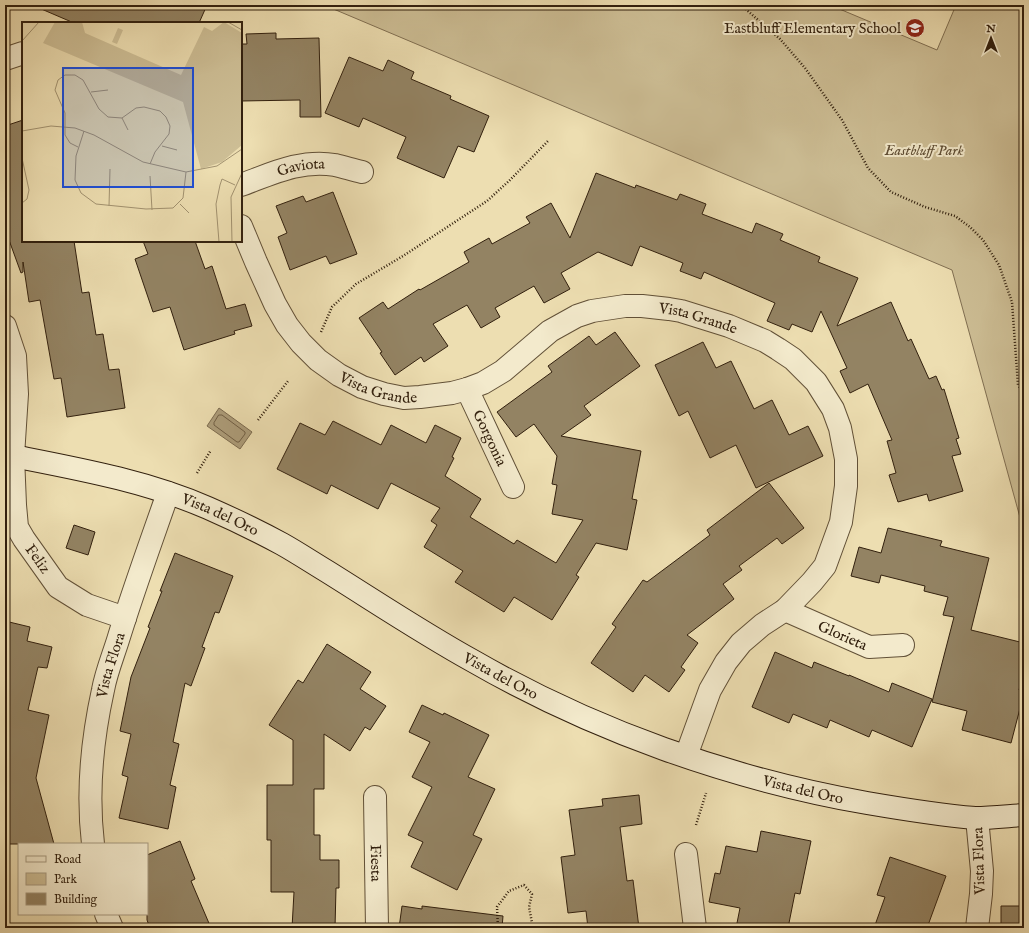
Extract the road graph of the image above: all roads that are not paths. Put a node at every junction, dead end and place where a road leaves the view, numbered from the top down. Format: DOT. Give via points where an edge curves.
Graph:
graph roads {
  1 [pos="22,53"];
  2 [pos="5,59"];
  3 [pos="362,172"];
  4 [pos="242,185"];
  5 [pos="242,228"];
  6 [pos="5,326"];
  7 [pos="467,389"];
  8 [pos="9,456"];
  9 [pos="513,487"];
  10 [pos="168,493"];
  11 [pos="785,610"];
  12 [pos="125,618"];
  13 [pos="903,645"];
  14 [pos="686,756"];
  15 [pos="375,797"];
  16 [pos="1024,815"];
  17 [pos="977,818"];
  18 [pos="93,843"];
  19 [pos="686,854"];
  20 [pos="106,915"];
  21 [pos="112,928"];
  22 [pos="377,928"];
  23 [pos="695,928"];
  24 [pos="977,928"];
  1 -- 2 [label="street"];
  3 -- 4 [label="street, Gaviota" via="334,165 310,164 287,168"];
  5 -- 7 [label="street, Vista Grande" via="275,304 287,325 318,360 339,375 362,387 404,398"];
  6 -- 8 [label="street" via="15,356 18,394"];
  7 -- 9 [label="street, Gorgonia"];
  7 -- 11 [label="street, Vista Grande" via="503,371 550,331 577,316 592,310 625,306 681,311 765,341 793,359 816,382 834,409 846,459 846,486 841,522 825,566"];
  8 -- 10 [label="street, Vista del Oro" via="95,472"];
  8 -- 12 [label="street, Feliz" via="18,527 58,587 87,605"];
  10 -- 12 [label="street, Vista Flora"];
  10 -- 14 [label="street, Vista del Oro" via="246,525 283,544 469,660 524,688 587,718"];
  11 -- 13 [label="street, Glorieta" via="869,647"];
  11 -- 14 [label="street, Vista Grande" via="741,643 726,662 710,690"];
  12 -- 18 [label="street, Vista Flora" via="103,688 94,736 90,784"];
  14 -- 17 [label="street, Vista del Oro" via="764,780 835,797 907,810"];
  15 -- 22 [label="street, Fiesta"];
  16 -- 17 [label="street, Vista del Oro"];
  17 -- 24 [label="street, Vista Flora" via="982,870"];
  19 -- 23 [label="street"];
  20 -- 21 [label="street"];
}
